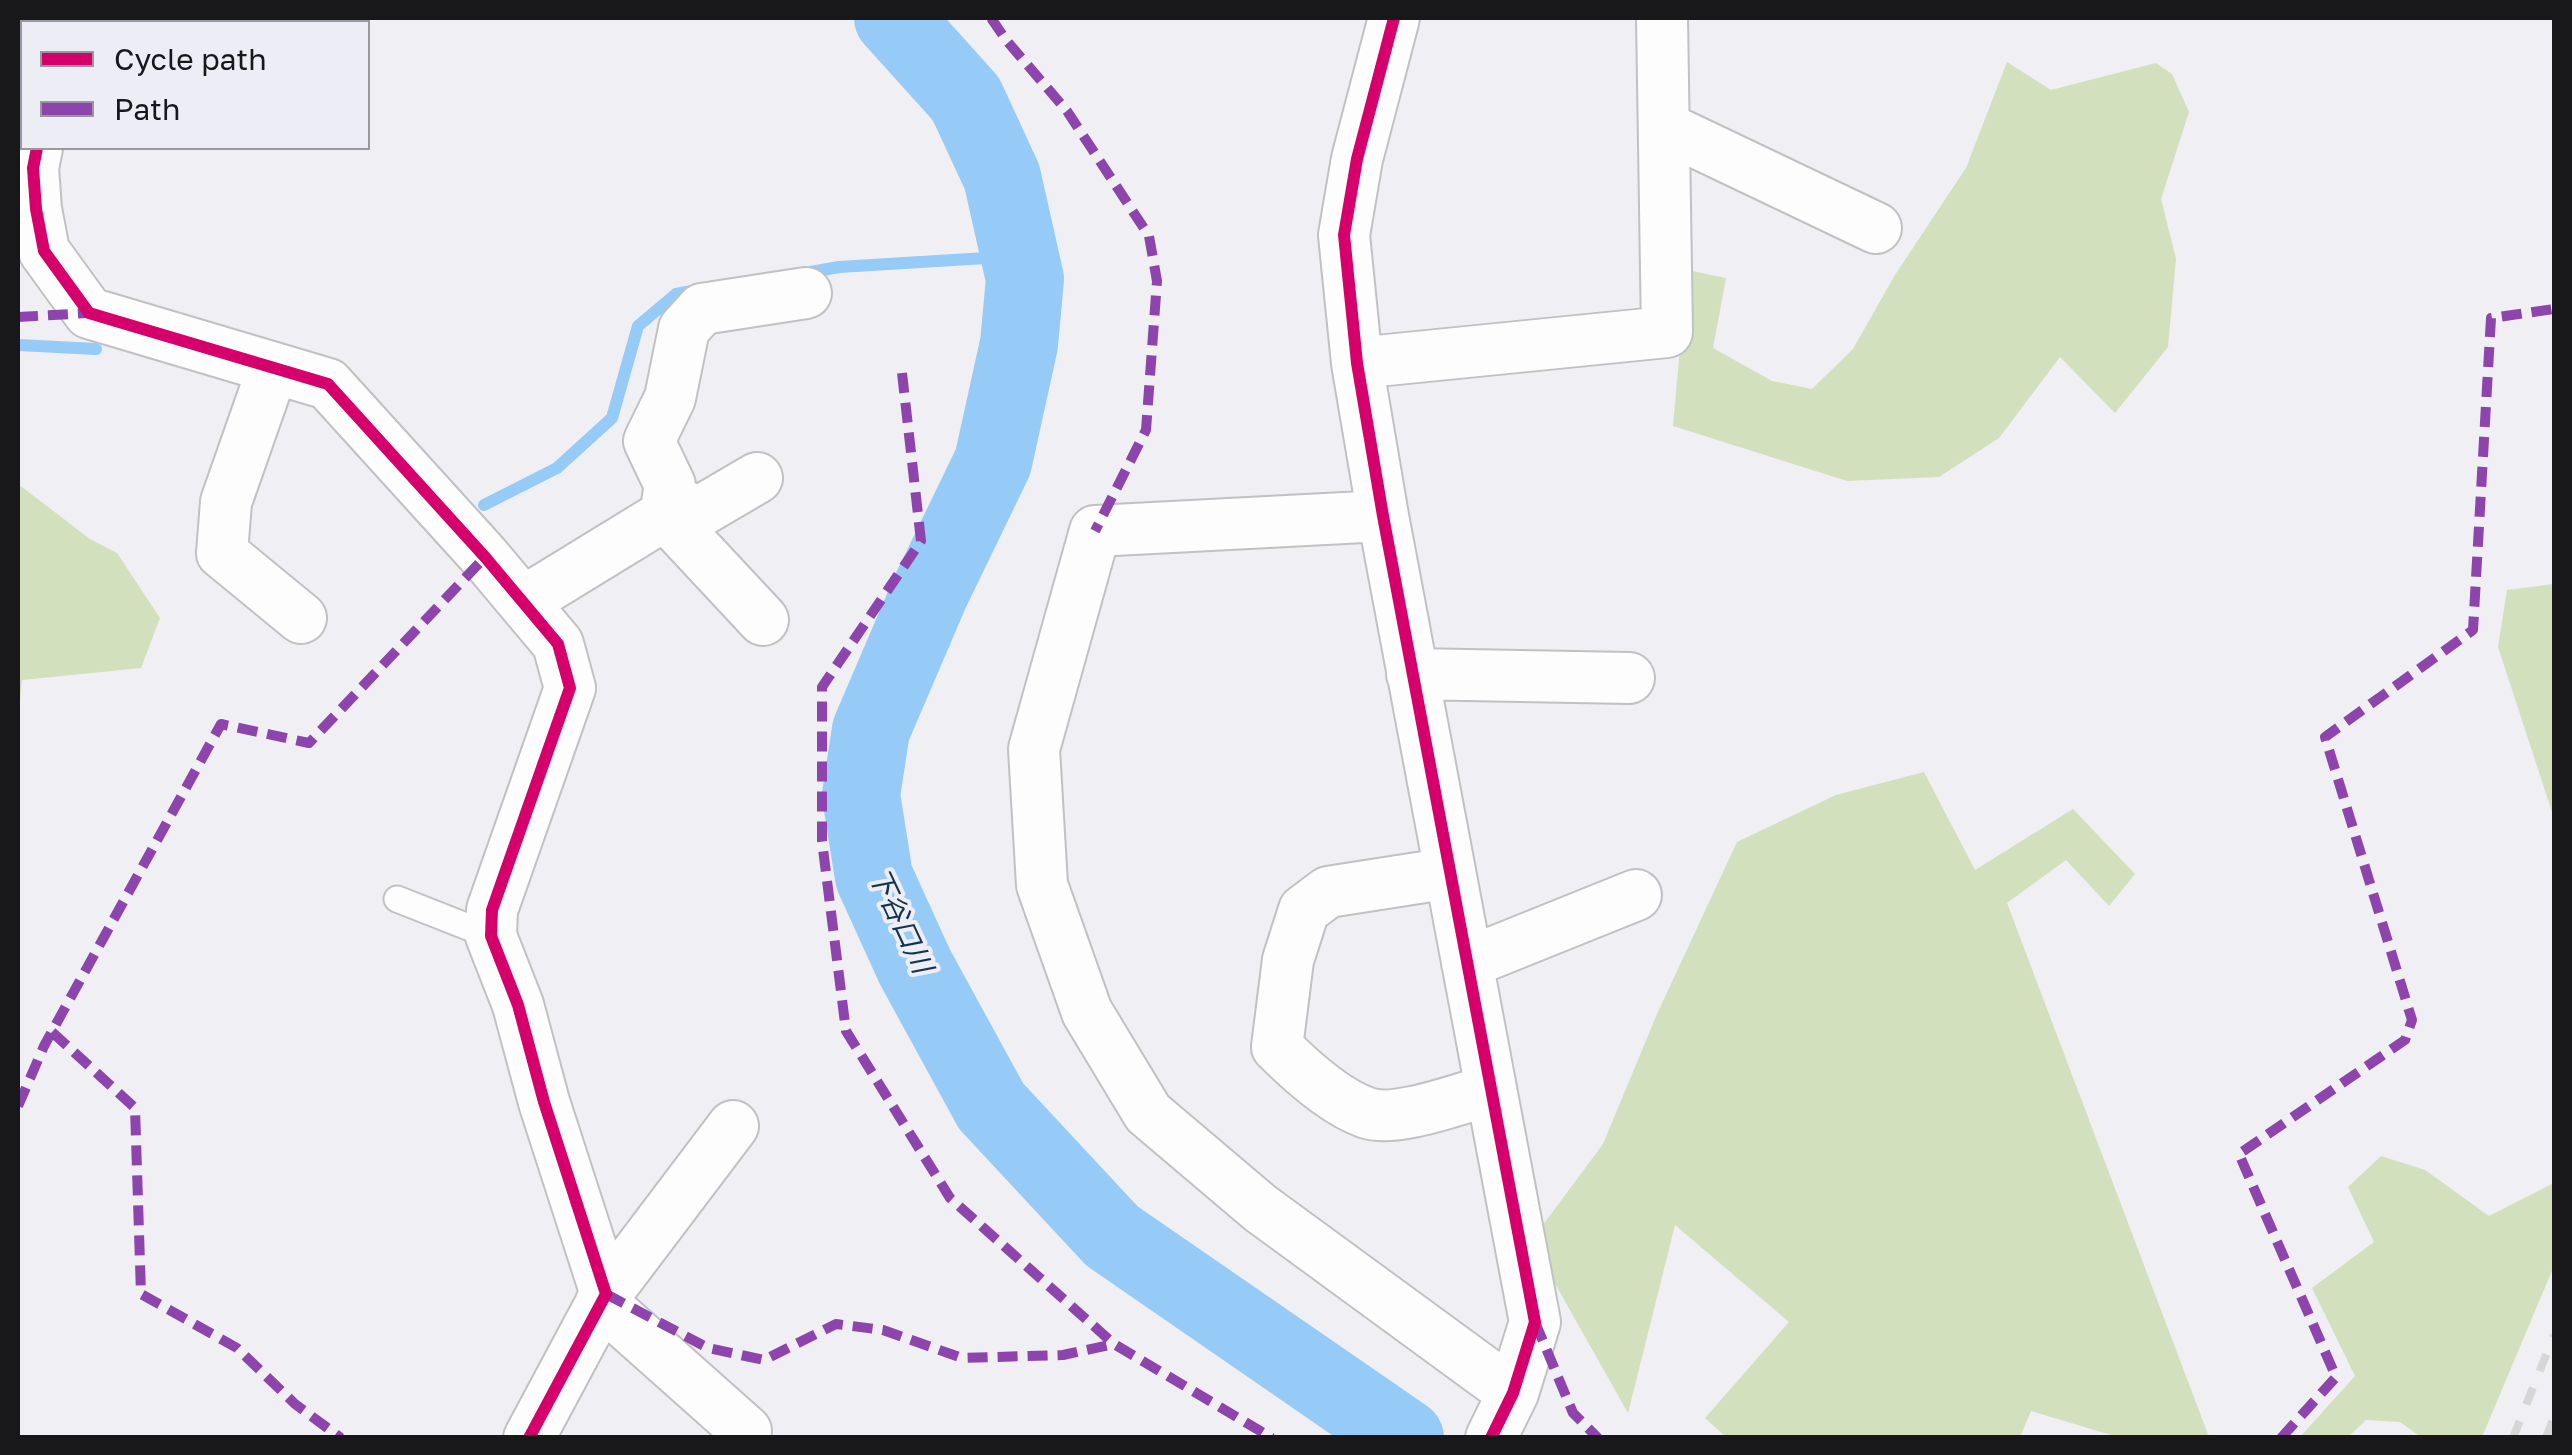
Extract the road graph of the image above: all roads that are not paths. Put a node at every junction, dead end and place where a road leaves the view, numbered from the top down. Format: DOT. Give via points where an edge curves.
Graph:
graph roads {
  1 [pos="1394,18"];
  2 [pos="1662,18"];
  3 [pos="1664,127"];
  4 [pos="37,150"];
  5 [pos="1876,228"];
  6 [pos="806,293"];
  7 [pos="1357,363"];
  8 [pos="273,368"];
  9 [pos="757,478"];
  10 [pos="666,507"];
  11 [pos="1383,516"];
  12 [pos="523,602"];
  13 [pos="302,618"];
  14 [pos="763,620"];
  15 [pos="1412,674"];
  16 [pos="1629,678"];
  17 [pos="1450,872"];
  18 [pos="1636,895"];
  19 [pos="397,899"];
  20 [pos="491,936"];
  21 [pos="1467,963"];
  22 [pos="1491,1090"];
  23 [pos="733,1126"];
  24 [pos="603,1298"];
  25 [pos="1514,1393"];
  26 [pos="746,1431"];
  27 [pos="528,1438"];
  28 [pos="1491,1438"];
  1 -- 7 [label="street" via="1344,234"];
  2 -- 3 [label="street"];
  3 -- 5 [label="street"];
  3 -- 7 [label="street" via="1667,332"];
  4 -- 8 [label="street" via="44,251 89,313"];
  6 -- 10 [label="street" via="702,309 684,329 670,398 649,441 670,484"];
  7 -- 11 [label="street"];
  8 -- 12 [label="street" via="328,384"];
  8 -- 13 [label="street" via="226,502 222,552"];
  9 -- 10 [label="street" via="699,512"];
  10 -- 12 [label="street"];
  10 -- 14 [label="street"];
  11 -- 15 [label="street"];
  11 -- 25 [label="street" via="1095,530 1034,749 1042,885 1087,1012 1148,1112 1260,1208"];
  12 -- 20 [label="street" via="558,644 570,688 492,910"];
  15 -- 16 [label="street"];
  15 -- 17 [label="street"];
  17 -- 21 [label="street"];
  17 -- 22 [label="street" via="1328,892 1304,910 1288,960 1277,1047 1309,1079 1368,1114 1398,1114"];
  18 -- 21 [label="street"];
  19 -- 20 [label="lane"];
  20 -- 24 [label="street" via="518,1006"];
  21 -- 22 [label="street"];
  22 -- 25 [label="street" via="1535,1322"];
  23 -- 24 [label="street"];
  24 -- 26 [label="street"];
  24 -- 27 [label="street"];
  25 -- 28 [label="street"];
}
